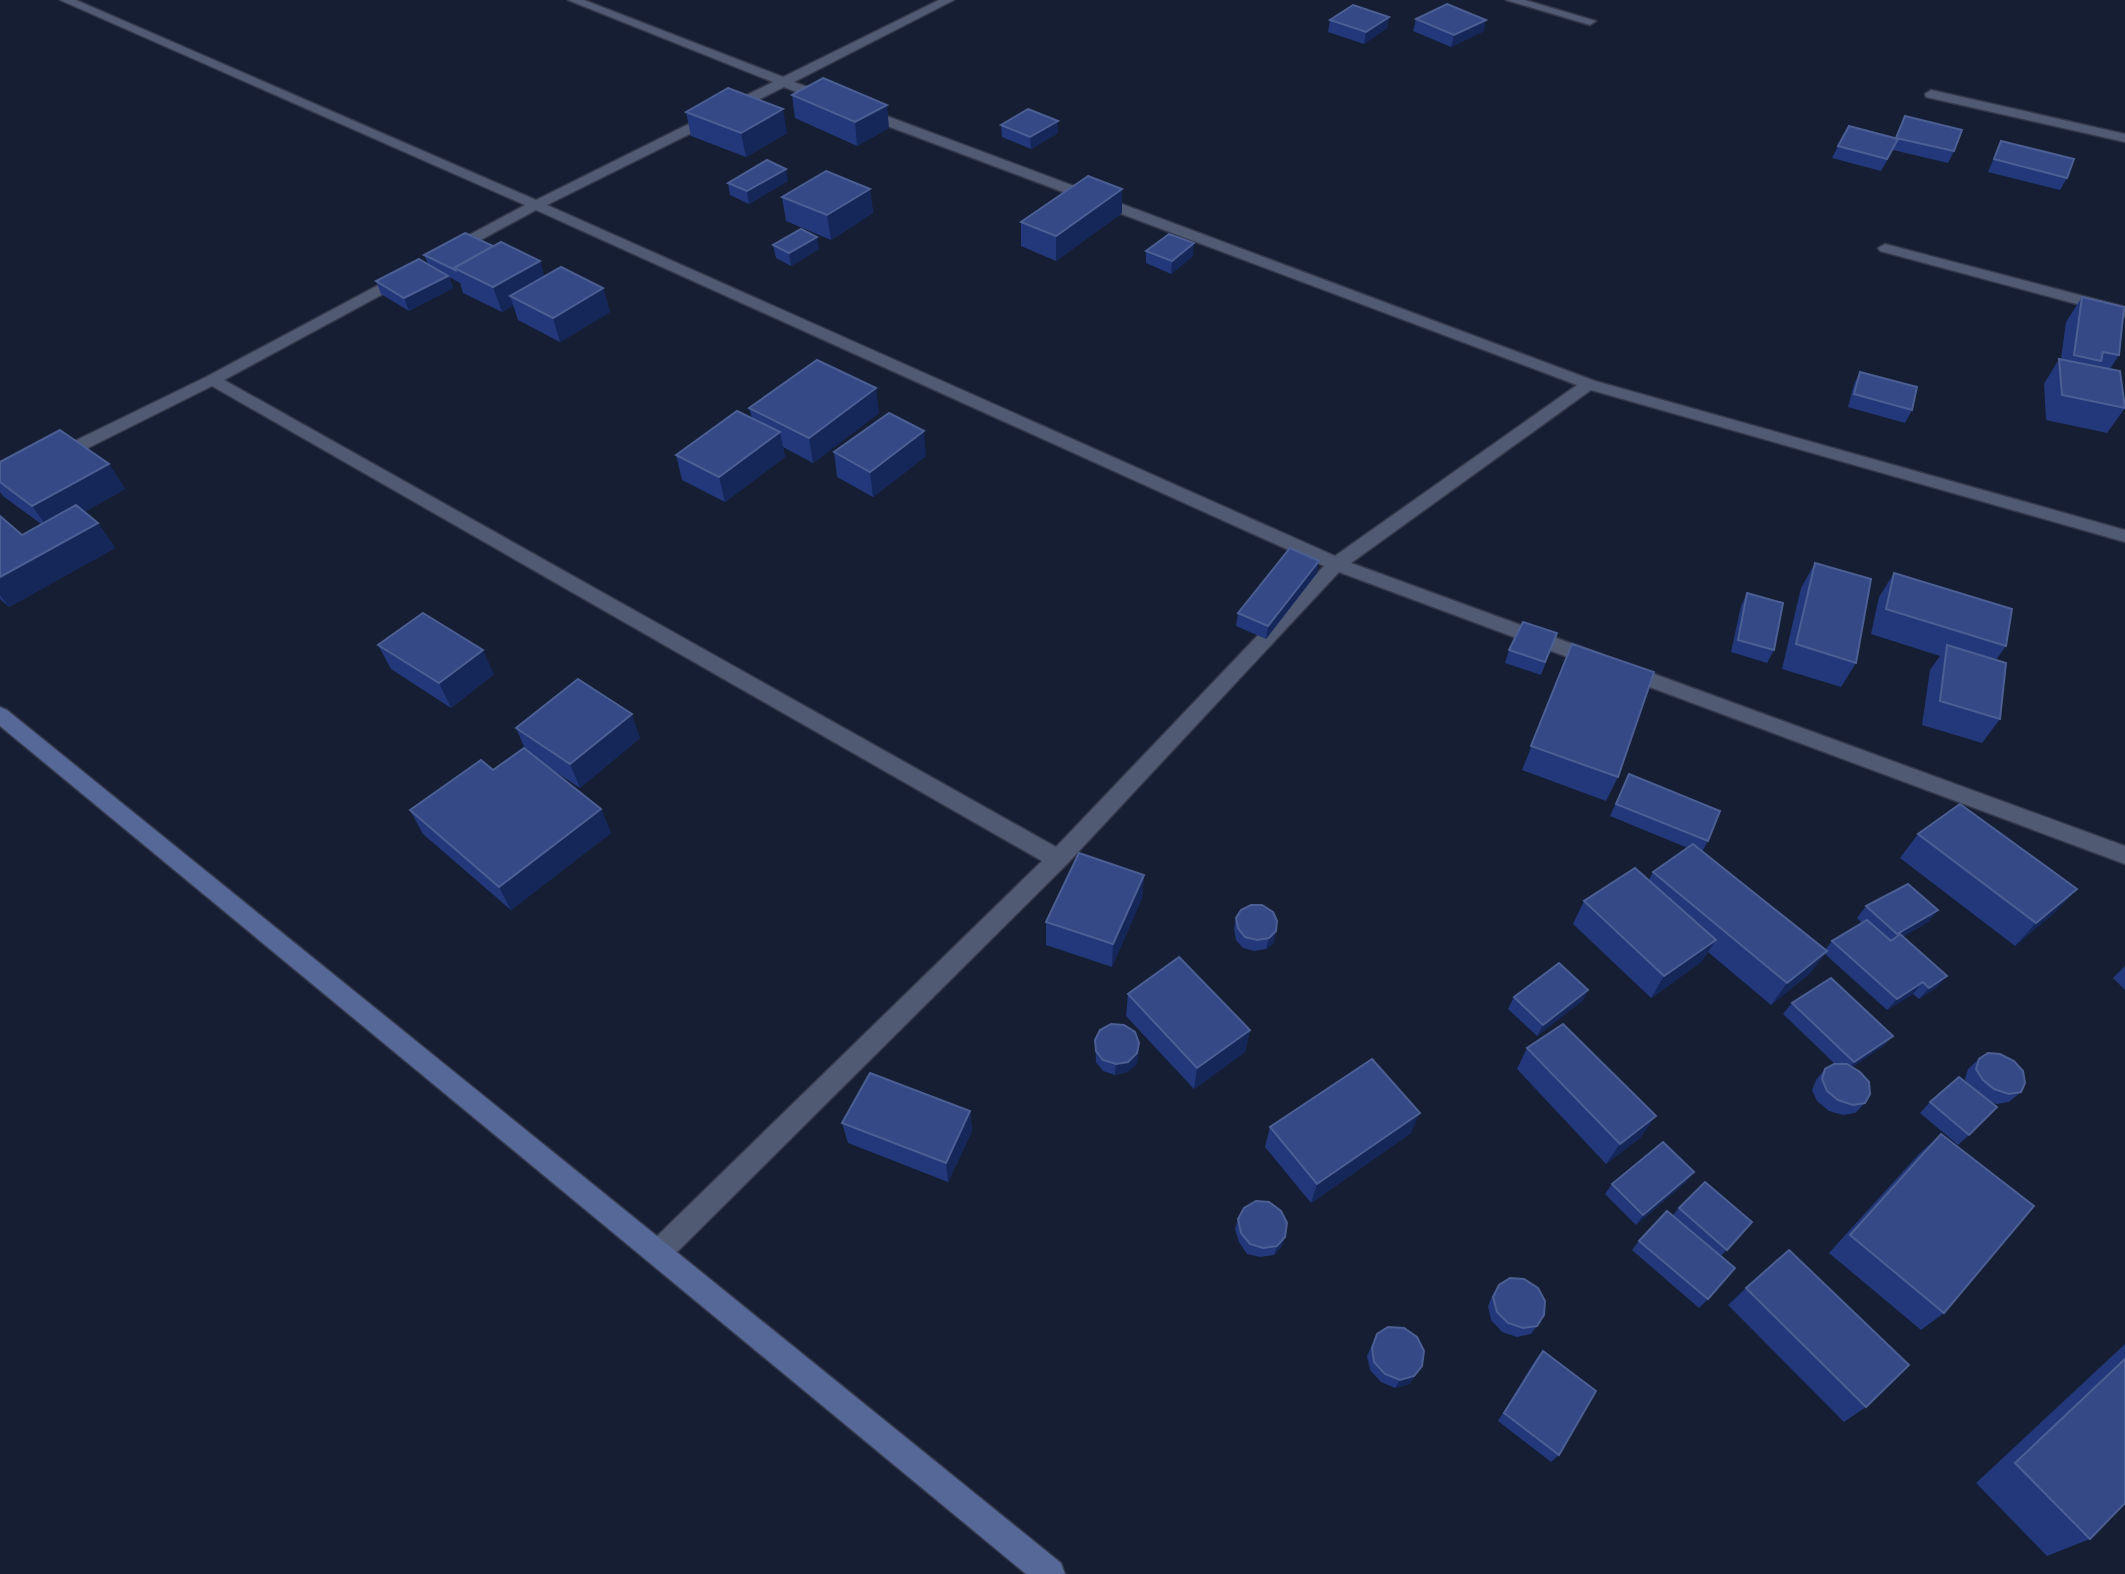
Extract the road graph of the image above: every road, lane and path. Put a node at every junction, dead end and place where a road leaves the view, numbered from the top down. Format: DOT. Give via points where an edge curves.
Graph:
graph roads {
  1 [pos="66,0"];
  2 [pos="574,0"];
  3 [pos="948,0"];
  4 [pos="1512,0"];
  5 [pos="1590,22"];
  6 [pos="782,82"];
  7 [pos="1931,94"];
  8 [pos="2125,138"];
  9 [pos="536,205"];
  10 [pos="1885,248"];
  11 [pos="440,257"];
  12 [pos="416,270"];
  13 [pos="2125,312"];
  14 [pos="212,380"];
  15 [pos="1588,384"];
  16 [pos="37,466"];
  17 [pos="2125,536"];
  18 [pos="1336,564"];
  19 [pos="0,715"];
  20 [pos="2125,855"];
  21 [pos="1058,859"];
  22 [pos="659,1252"];
  23 [pos="1050,1574"];
  1 -- 9 [label="street"];
  2 -- 6 [label="street"];
  3 -- 6 [label="street"];
  4 -- 5 [label="street"];
  6 -- 9 [label="street"];
  6 -- 15 [label="street"];
  7 -- 8 [label="street"];
  9 -- 11 [label="street"];
  9 -- 18 [label="street"];
  10 -- 13 [label="street"];
  12 -- 14 [label="street"];
  14 -- 16 [label="street"];
  14 -- 21 [label="street"];
  15 -- 17 [label="street"];
  15 -- 18 [label="street"];
  18 -- 20 [label="street"];
  18 -- 21 [label="street"];
  19 -- 22 [label="main road"];
  21 -- 22 [label="street"];
  22 -- 23 [label="main road"];
}
